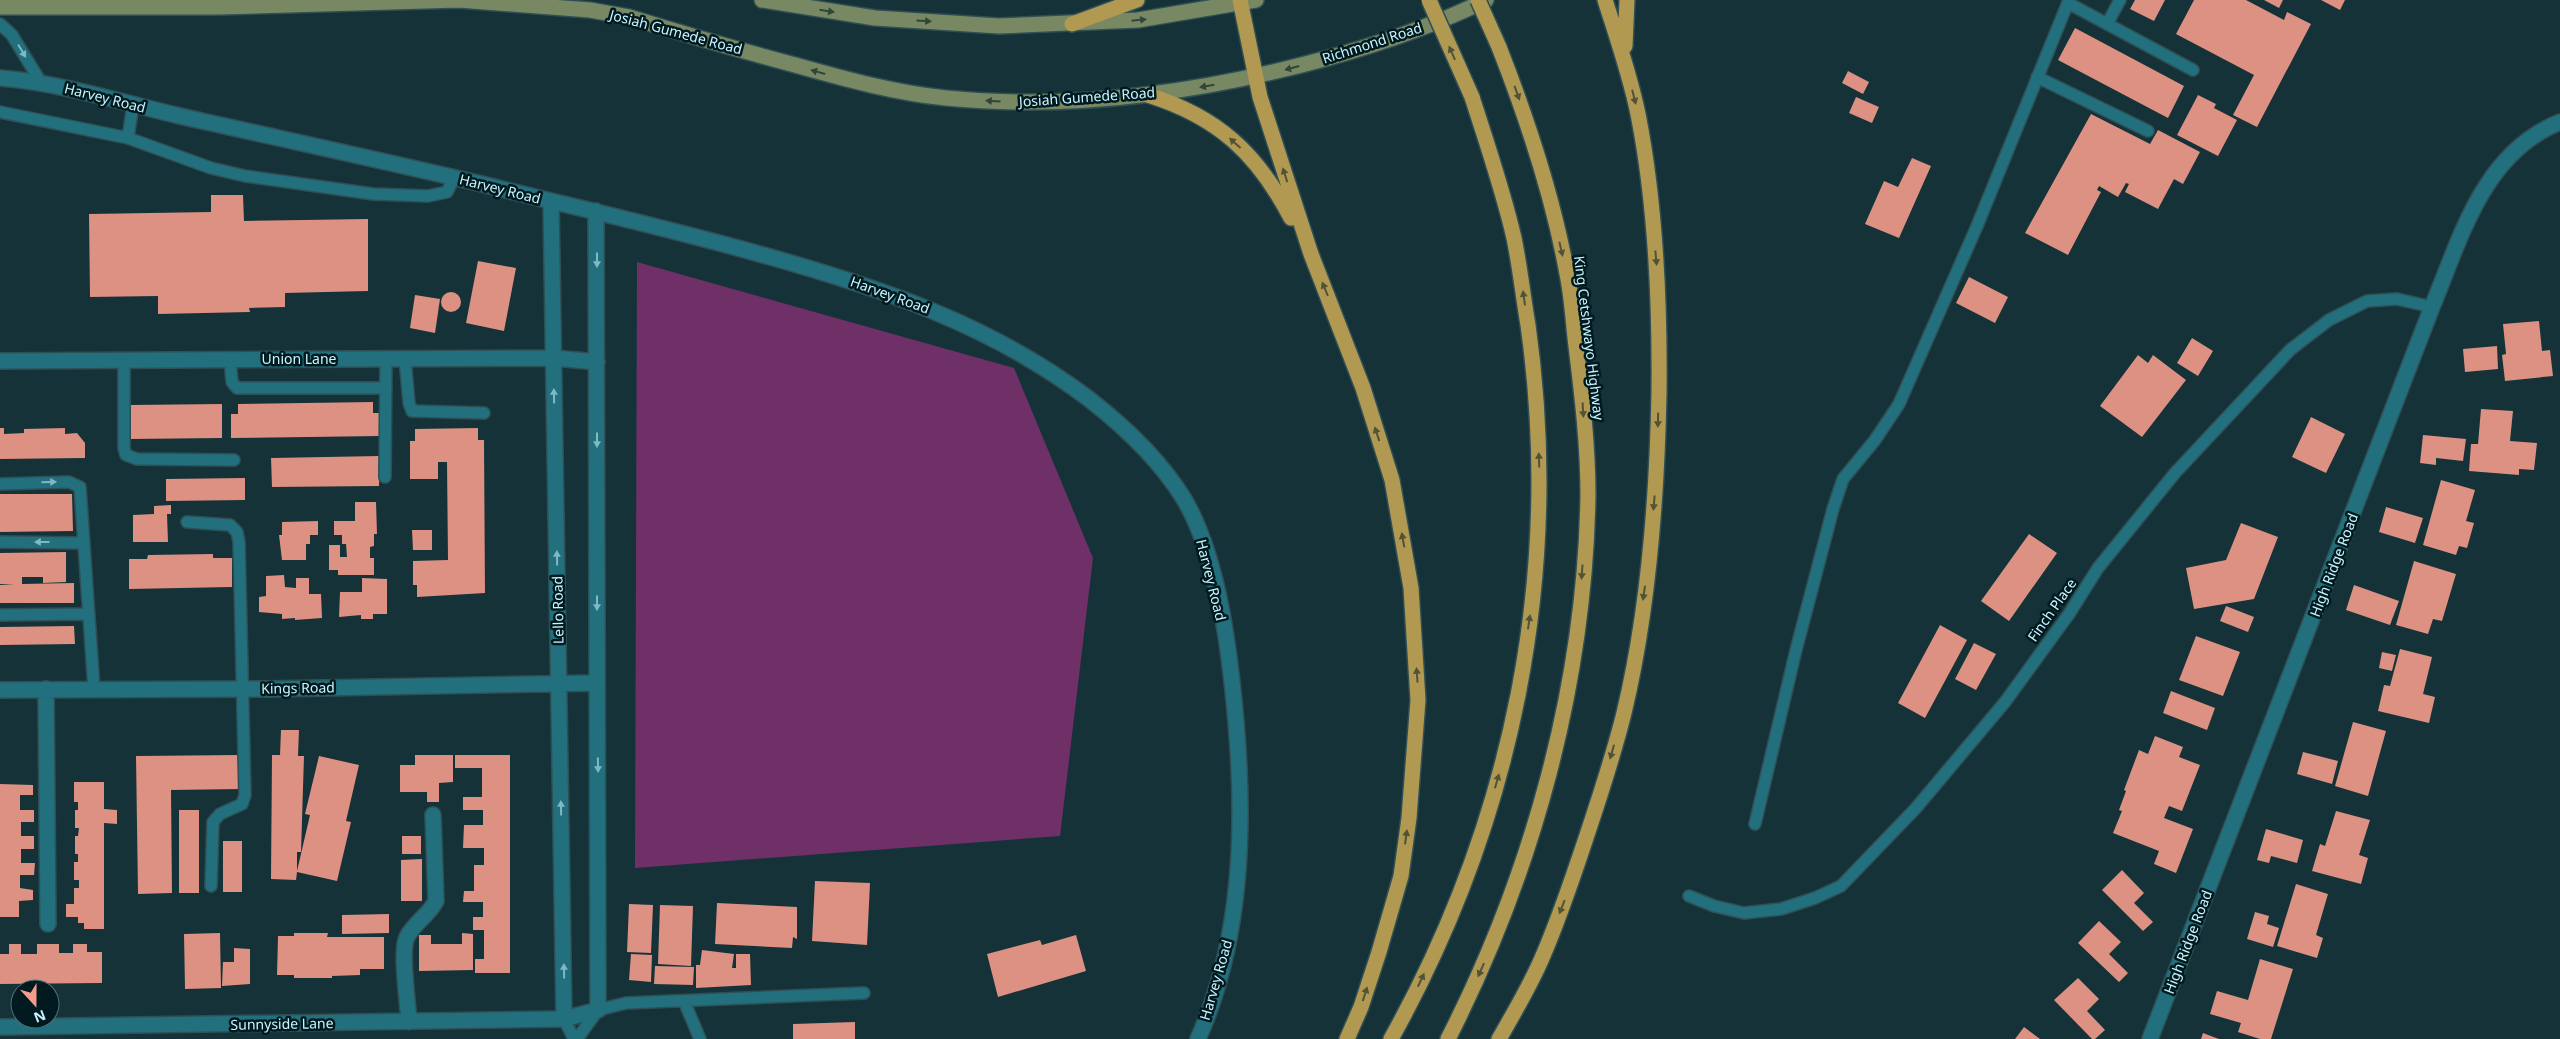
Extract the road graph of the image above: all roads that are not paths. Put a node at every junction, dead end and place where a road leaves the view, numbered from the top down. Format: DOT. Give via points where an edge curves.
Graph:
graph roads {
  1 [pos="762,0"];
  2 [pos="1137,0"];
  3 [pos="1429,0"];
  4 [pos="1478,0"];
  5 [pos="1486,0"];
  6 [pos="1605,0"];
  7 [pos="1627,0"];
  8 [pos="2120,0"];
  9 [pos="1246,1"];
  10 [pos="2069,1"];
  11 [pos="580,5"];
  12 [pos="0,7"];
  13 [pos="0,24"];
  14 [pos="1072,24"];
  15 [pos="2107,24"];
  16 [pos="1625,64"];
  17 [pos="2193,70"];
  18 [pos="1255,77"];
  19 [pos="2037,77"];
  20 [pos="0,78"];
  21 [pos="40,82"];
  22 [pos="1148,95"];
  23 [pos="133,105"];
  24 [pos="0,112"];
  25 [pos="2560,122"];
  26 [pos="2148,131"];
  27 [pos="128,138"];
  28 [pos="454,178"];
  29 [pos="551,201"];
  30 [pos="596,211"];
  31 [pos="1311,254"];
  32 [pos="2432,307"];
  33 [pos="386,358"];
  34 [pos="406,358"];
  35 [pos="554,358"];
  36 [pos="230,359"];
  37 [pos="124,360"];
  38 [pos="0,361"];
  39 [pos="597,362"];
  40 [pos="386,388"];
  41 [pos="484,413"];
  42 [pos="234,460"];
  43 [pos="385,477"];
  44 [pos="0,484"];
  45 [pos="187,522"];
  46 [pos="0,542"];
  47 [pos="83,543"];
  48 [pos="89,614"];
  49 [pos="0,615"];
  50 [pos="597,683"];
  51 [pos="559,684"];
  52 [pos="46,689"];
  53 [pos="94,689"];
  54 [pos="244,689"];
  55 [pos="0,690"];
  56 [pos="433,815"];
  57 [pos="1755,824"];
  58 [pos="211,886"];
  59 [pos="1689,896"];
  60 [pos="48,924"];
  61 [pos="864,993"];
  62 [pos="684,1001"];
  63 [pos="598,1010"];
  64 [pos="564,1019"];
  65 [pos="409,1022"];
  66 [pos="0,1027"];
  67 [pos="188,1032"];
  68 [pos="107,1033"];
  69 [pos="575,1039"];
  70 [pos="700,1039"];
  71 [pos="1198,1039"];
  72 [pos="1347,1039"];
  73 [pos="1391,1039"];
  74 [pos="1448,1039"];
  75 [pos="1499,1039"];
  76 [pos="2150,1039"];
  1 -- 14 [label="main road, one-way" via="875,18 999,26"];
  2 -- 14 [label="highway"];
  73 -- 3 [label="highway, one-way, bridge" via="1452,914 1484,827 1509,740 1524,663 1538,560 1538,416 1514,240 1472,97"];
  4 -- 74 [label="highway, King Cetshwayo Highway, one-way, bridge" via="1499,47 1541,165 1568,275 1582,392 1588,494 1580,600 1568,684 1550,767 1501,926"];
  5 -- 18 [label="main road, Richmond Road, one-way" via="1396,38"];
  6 -- 16 [label="highway"];
  7 -- 16 [label="highway"];
  8 -- 15 [label="lane"];
  14 -- 9 [label="main road, one-way" via="1138,20"];
  9 -- 18 [label="highway"];
  10 -- 15 [label="lane"];
  10 -- 19 [label="lane"];
  11 -- 12 [label="main road, Josiah Gumede Road" via="459,0 220,7"];
  22 -- 11 [label="main road, Josiah Gumede Road, one-way" via="1076,101 1008,102 945,98 865,85"];
  13 -- 21 [label="lane, one-way" via="12,35"];
  15 -- 17 [label="lane"];
  16 -- 75 [label="highway, one-way" via="1638,113 1646,166 1658,283 1658,462 1651,545 1636,655 1624,714 1599,797 1570,887 1541,960"];
  18 -- 22 [label="main road, Josiah Gumede Road, one-way"];
  31 -- 18 [label="highway, one-way"];
  19 -- 26 [label="lane"];
  19 -- 57 [label="lane" via="1977,226 1899,404 1843,479 1799,640"];
  20 -- 21 [label="street, Harvey Road"];
  21 -- 23 [label="street, Harvey Road"];
  31 -- 22 [label="highway, one-way" via="1257,163 1203,117 1181,105"];
  23 -- 27 [label="lane"];
  23 -- 28 [label="street, Harvey Road"];
  24 -- 27 [label="lane"];
  25 -- 32 [label="street, High Ridge Road" via="2542,129 2510,153 2478,197"];
  27 -- 28 [label="lane" via="237,174 373,194 441,195 450,190"];
  28 -- 29 [label="street, Harvey Road"];
  29 -- 30 [label="street, Harvey Road"];
  29 -- 35 [label="street, Lello Road"];
  30 -- 39 [label="street, one-way"];
  30 -- 71 [label="street, Harvey Road" via="841,277 988,335 1050,370 1110,415 1141,444 1184,499 1210,566 1231,670 1240,827 1236,900 1223,968"];
  72 -- 31 [label="highway, one-way" via="1376,961 1400,876 1409,818 1418,700 1411,588 1392,480 1363,388"];
  32 -- 59 [label="lane, Finch Place" via="2397,299 2367,301 2328,320 2290,350 2175,473 2098,568 2005,702 1916,808 1841,886 1781,909 1744,913"];
  32 -- 76 [label="street, High Ridge Road"];
  33 -- 34 [label="street, Union Lane"];
  33 -- 36 [label="street, Union Lane"];
  33 -- 40 [label="lane"];
  34 -- 35 [label="street, Union Lane"];
  34 -- 41 [label="lane" via="412,411"];
  35 -- 39 [label="street, Union Lane"];
  51 -- 35 [label="street, Lello Road, one-way"];
  36 -- 37 [label="street, Union Lane"];
  36 -- 40 [label="lane" via="232,382 237,388"];
  37 -- 38 [label="street, Union Lane"];
  37 -- 42 [label="lane" via="126,455 137,459"];
  39 -- 50 [label="street, one-way"];
  40 -- 43 [label="lane"];
  44 -- 47 [label="lane, one-way" via="69,482 78,485"];
  45 -- 54 [label="lane" via="230,525 237,532"];
  47 -- 46 [label="lane, one-way"];
  47 -- 48 [label="lane"];
  48 -- 49 [label="lane"];
  48 -- 53 [label="lane"];
  50 -- 51 [label="street, Kings Road"];
  50 -- 63 [label="street, one-way"];
  51 -- 54 [label="street, Kings Road"];
  64 -- 51 [label="street, Lello Road, one-way"];
  52 -- 53 [label="street, Kings Road"];
  52 -- 55 [label="street, Kings Road"];
  52 -- 60 [label="street"];
  53 -- 54 [label="street, Kings Road"];
  54 -- 58 [label="lane" via="245,795 242,804 220,814 212,822"];
  56 -- 65 [label="street" via="436,901 406,938 404,950"];
  61 -- 62 [label="lane"];
  62 -- 63 [label="lane" via="626,1003"];
  62 -- 70 [label="lane"];
  63 -- 64 [label="street, Sunnyside Lane"];
  63 -- 69 [label="lane"];
  64 -- 65 [label="street, Sunnyside Lane"];
  64 -- 69 [label="lane"];
  65 -- 67 [label="street, Sunnyside Lane"];
  66 -- 68 [label="street, Sunnyside Lane"];
  67 -- 68 [label="street, Sunnyside Lane"];
}
